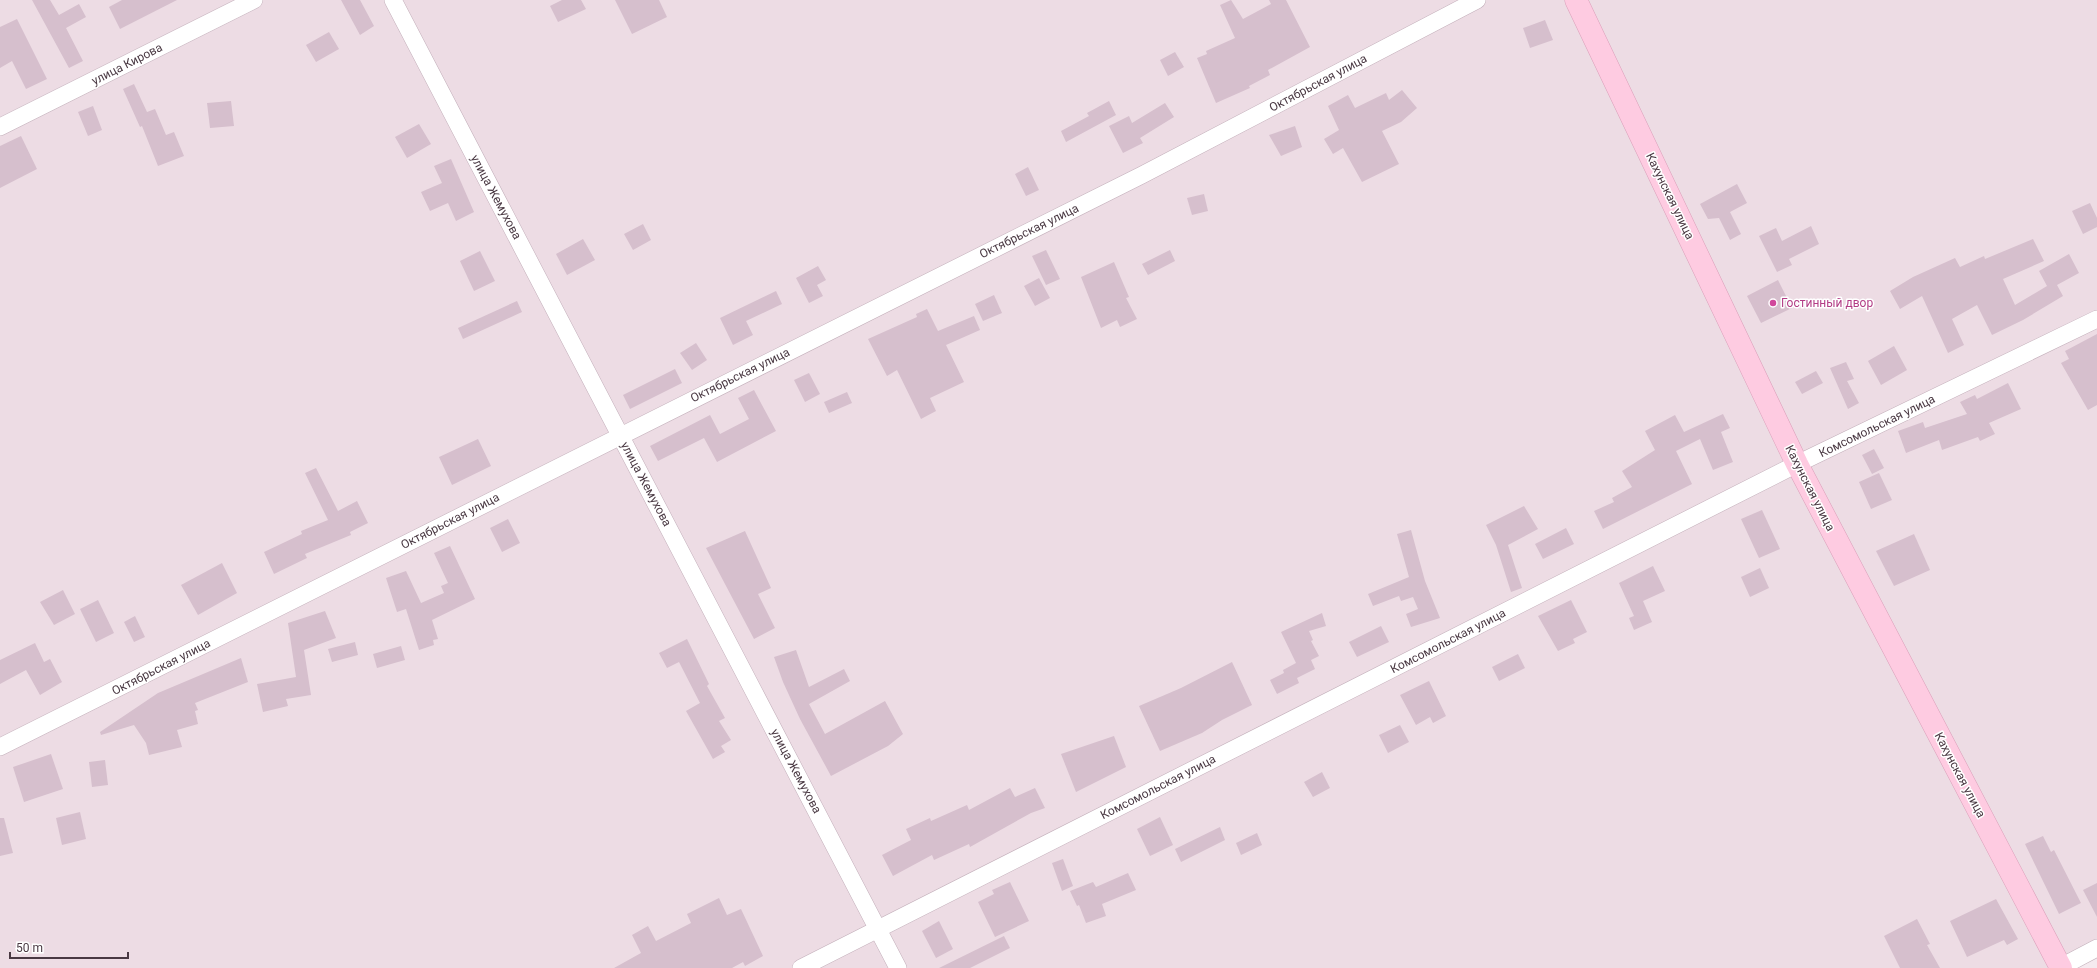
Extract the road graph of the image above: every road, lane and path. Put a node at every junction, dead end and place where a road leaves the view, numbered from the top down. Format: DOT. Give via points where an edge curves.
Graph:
graph roads {
  1 [pos="254,0"];
  2 [pos="393,0"];
  3 [pos="1477,0"];
  4 [pos="1576,0"];
  5 [pos="0,127"];
  6 [pos="2097,320"];
  7 [pos="620,435"];
  8 [pos="1797,464"];
  9 [pos="0,747"];
  10 [pos="879,928"];
  11 [pos="2097,948"];
  12 [pos="801,968"];
  13 [pos="898,968"];
  14 [pos="2060,968"];
  1 -- 5 [label="street, улица Кирова"];
  2 -- 7 [label="street, улица Жемухова"];
  3 -- 7 [label="street, Октябрьская улица" via="1142,175"];
  4 -- 8 [label="street, Кахунская улица"];
  6 -- 8 [label="street, Комсомольская улица"];
  7 -- 9 [label="street, Октябрьская улица"];
  7 -- 10 [label="street, улица Жемухова"];
  8 -- 10 [label="street, Комсомольская улица"];
  8 -- 14 [label="street, Кахунская улица"];
  10 -- 12 [label="street, Комсомольская улица"];
  10 -- 13 [label="street, улица Жемухова"];
  11 -- 14 [label="street"];
}
